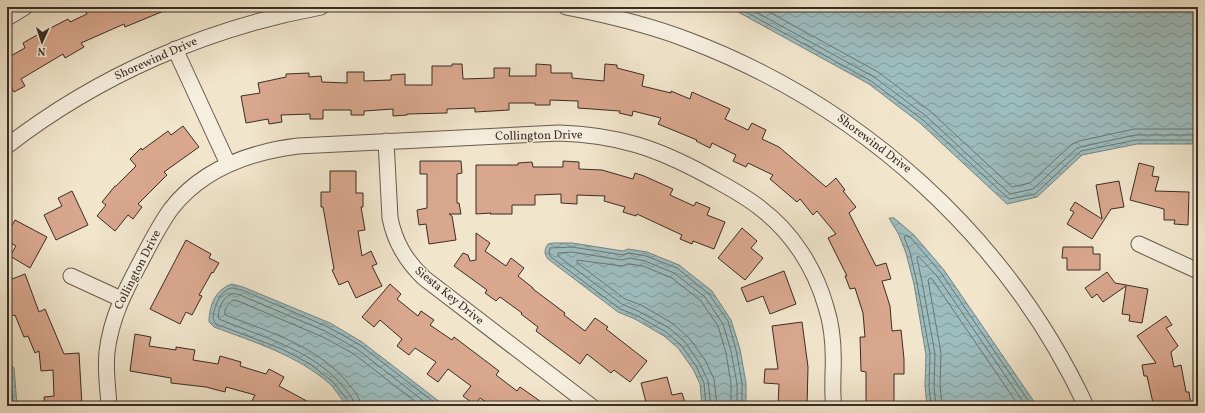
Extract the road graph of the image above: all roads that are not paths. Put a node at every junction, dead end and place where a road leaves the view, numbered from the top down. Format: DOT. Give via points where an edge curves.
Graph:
graph roads {
  1 [pos="25,7"];
  2 [pos="321,7"];
  3 [pos="566,7"];
  4 [pos="7,18"];
  5 [pos="175,49"];
  6 [pos="386,141"];
  7 [pos="7,146"];
  8 [pos="228,164"];
  9 [pos="1139,244"];
  10 [pos="1198,270"];
  11 [pos="71,276"];
  12 [pos="121,299"];
  13 [pos="109,406"];
  14 [pos="591,406"];
  15 [pos="834,406"];
  16 [pos="1086,406"];
  1 -- 4 [label="street"];
  2 -- 5 [label="street, Shorewind Drive" via="250,23"];
  3 -- 16 [label="street, Shorewind Drive" via="645,25 729,56 808,97 882,148 948,208 979,240 1007,275 1056,349"];
  5 -- 7 [label="street, Shorewind Drive" via="105,82 66,104"];
  5 -- 8 [label="street"];
  6 -- 8 [label="street, Collington Drive" via="280,148 253,154"];
  6 -- 14 [label="street, Siesta Key Drive" via="392,229 398,246 409,263 424,278"];
  6 -- 15 [label="street, Collington Drive" via="559,133 611,138 670,157 739,193 780,226 811,268 827,308 832,334"];
  8 -- 12 [label="street, Collington Drive" via="201,180 172,208 160,225"];
  9 -- 10 [label="street"];
  11 -- 12 [label="street"];
  12 -- 13 [label="street, Collington Drive" via="110,331 107,353"];
}
